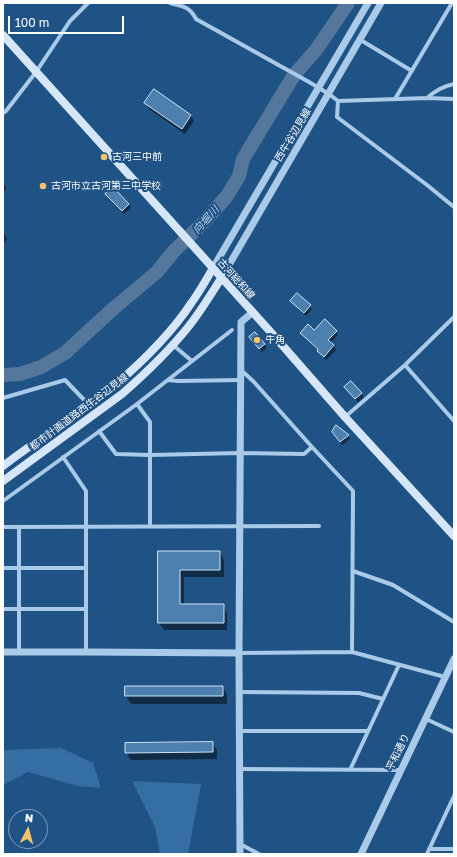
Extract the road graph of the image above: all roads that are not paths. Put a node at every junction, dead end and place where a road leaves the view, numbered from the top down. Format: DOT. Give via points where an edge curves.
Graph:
graph roads {
  1 [pos="88,3"];
  2 [pos="170,3"];
  3 [pos="368,3"];
  4 [pos="381,3"];
  5 [pos="452,3"];
  6 [pos="3,35"];
  7 [pos="360,39"];
  8 [pos="412,71"];
  9 [pos="36,72"];
  10 [pos="454,84"];
  11 [pos="319,88"];
  12 [pos="329,94"];
  13 [pos="428,98"];
  14 [pos="395,99"];
  15 [pos="454,99"];
  16 [pos="338,101"];
  17 [pos="3,113"];
  18 [pos="454,207"];
  19 [pos="214,268"];
  20 [pos="222,277"];
  21 [pos="252,312"];
  22 [pos="454,318"];
  23 [pos="232,330"];
  24 [pos="173,345"];
  25 [pos="192,361"];
  26 [pos="405,365"];
  27 [pos="241,370"];
  28 [pos="168,380"];
  29 [pos="241,380"];
  30 [pos="3,398"];
  31 [pos="89,404"];
  32 [pos="137,404"];
  33 [pos="345,417"];
  34 [pos="454,421"];
  35 [pos="99,431"];
  36 [pos="312,446"];
  37 [pos="240,454"];
  38 [pos="150,455"];
  39 [pos="63,457"];
  40 [pos="3,466"];
  41 [pos="3,481"];
  42 [pos="3,501"];
  43 [pos="240,526"];
  44 [pos="319,526"];
  45 [pos="3,527"];
  46 [pos="19,527"];
  47 [pos="86,527"];
  48 [pos="150,527"];
  49 [pos="454,536"];
  50 [pos="3,568"];
  51 [pos="19,568"];
  52 [pos="86,568"];
  53 [pos="353,571"];
  54 [pos="3,609"];
  55 [pos="19,609"];
  56 [pos="86,609"];
  57 [pos="454,622"];
  58 [pos="3,652"];
  59 [pos="19,652"];
  60 [pos="86,652"];
  61 [pos="352,652"];
  62 [pos="238,653"];
  63 [pos="454,659"];
  64 [pos="399,665"];
  65 [pos="445,677"];
  66 [pos="239,692"];
  67 [pos="383,699"];
  68 [pos="426,719"];
  69 [pos="239,731"];
  70 [pos="368,731"];
  71 [pos="454,732"];
  72 [pos="240,769"];
  73 [pos="350,770"];
  74 [pos="401,770"];
  75 [pos="454,796"];
  76 [pos="240,844"];
  77 [pos="429,849"];
  78 [pos="454,849"];
  79 [pos="240,854"];
  80 [pos="259,854"];
  81 [pos="361,854"];
  82 [pos="427,854"];
  1 -- 9 [label="street" via="70,21"];
  2 -- 11 [label="street" via="192,11 196,19"];
  3 -- 11 [label="street, 西牛谷辺見線"];
  4 -- 7 [label="street, 西牛谷辺見線"];
  5 -- 8 [label="street"];
  6 -- 9 [label="main road, 古河総和線"];
  7 -- 8 [label="street"];
  7 -- 12 [label="street, 西牛谷辺見線"];
  8 -- 14 [label="street"];
  9 -- 17 [label="street"];
  9 -- 19 [label="main road, 古河総和線"];
  10 -- 13 [label="street" via="444,86"];
  11 -- 12 [label="street"];
  11 -- 19 [label="street, 西牛谷辺見線"];
  12 -- 16 [label="street"];
  12 -- 20 [label="street, 西牛谷辺見線"];
  13 -- 14 [label="street"];
  13 -- 15 [label="street"];
  14 -- 16 [label="street"];
  16 -- 18 [label="street" via="337,118"];
  19 -- 20 [label="main road, 古河総和線"];
  19 -- 31 [label="main road, 都市計画道路西牛谷辺見線" via="178,321 158,343 118,382"];
  20 -- 21 [label="main road, 古河総和線"];
  20 -- 24 [label="main road, 都市計画道路西牛谷辺見線" via="201,310"];
  21 -- 27 [label="street" via="241,322"];
  21 -- 33 [label="main road, 古河総和線"];
  22 -- 26 [label="street"];
  23 -- 25 [label="street"];
  24 -- 25 [label="street"];
  24 -- 41 [label="main road, 都市計画道路西牛谷辺見線" via="122,394"];
  25 -- 28 [label="street"];
  26 -- 33 [label="street"];
  26 -- 34 [label="street"];
  27 -- 29 [label="street"];
  27 -- 36 [label="street"];
  28 -- 29 [label="street"];
  28 -- 32 [label="street"];
  29 -- 37 [label="street"];
  30 -- 31 [label="street" via="65,380"];
  31 -- 40 [label="main road, 都市計画道路西牛谷辺見線"];
  32 -- 35 [label="street"];
  32 -- 38 [label="street" via="150,422"];
  33 -- 49 [label="main road, 古河総和線"];
  35 -- 38 [label="street" via="116,454"];
  35 -- 39 [label="street"];
  36 -- 37 [label="street" via="304,454"];
  36 -- 53 [label="street" via="353,491"];
  37 -- 38 [label="street"];
  37 -- 43 [label="street"];
  38 -- 48 [label="street"];
  39 -- 42 [label="street"];
  39 -- 47 [label="street" via="86,491"];
  43 -- 44 [label="street"];
  43 -- 48 [label="street"];
  43 -- 62 [label="street"];
  45 -- 46 [label="street"];
  46 -- 47 [label="street"];
  46 -- 51 [label="street"];
  47 -- 48 [label="street"];
  47 -- 52 [label="street"];
  50 -- 51 [label="street"];
  51 -- 52 [label="street"];
  51 -- 55 [label="street"];
  52 -- 56 [label="street"];
  53 -- 57 [label="street" via="393,585"];
  53 -- 61 [label="street"];
  54 -- 55 [label="street"];
  55 -- 56 [label="street"];
  55 -- 59 [label="street"];
  56 -- 60 [label="street"];
  58 -- 59 [label="street"];
  59 -- 60 [label="street"];
  60 -- 62 [label="street"];
  61 -- 62 [label="street"];
  61 -- 64 [label="street"];
  62 -- 66 [label="street"];
  63 -- 65 [label="street, 平和通り"];
  64 -- 65 [label="street"];
  64 -- 67 [label="street"];
  65 -- 68 [label="street, 平和通り"];
  66 -- 67 [label="street" via="359,693"];
  66 -- 69 [label="street"];
  67 -- 70 [label="street"];
  68 -- 71 [label="street"];
  68 -- 74 [label="street, 平和通り"];
  69 -- 70 [label="street"];
  69 -- 72 [label="street"];
  70 -- 73 [label="street"];
  72 -- 73 [label="street"];
  72 -- 76 [label="street"];
  73 -- 74 [label="street"];
  74 -- 81 [label="street, 平和通り"];
  75 -- 77 [label="street"];
  76 -- 79 [label="street"];
  76 -- 80 [label="street"];
  77 -- 78 [label="street"];
  77 -- 82 [label="street"];
}
